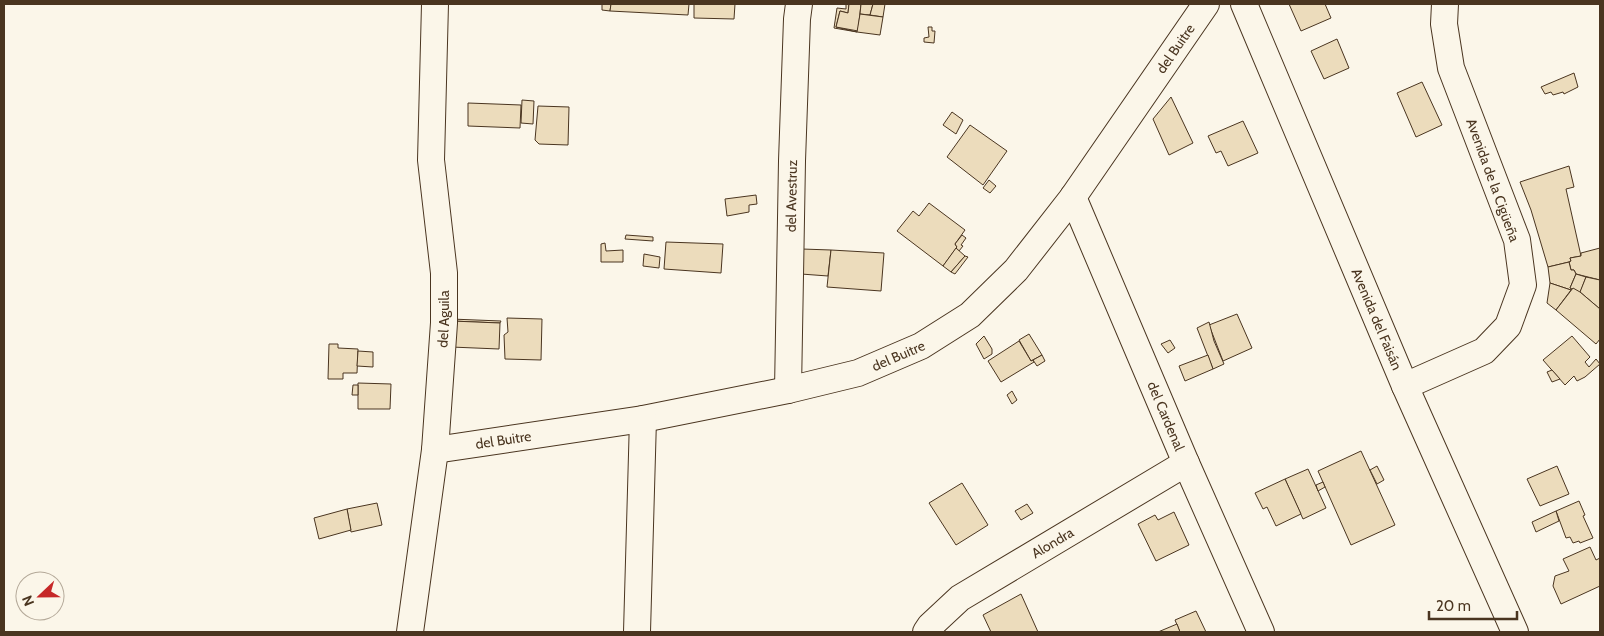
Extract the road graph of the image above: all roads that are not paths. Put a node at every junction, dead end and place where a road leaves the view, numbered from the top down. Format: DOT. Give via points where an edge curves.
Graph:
graph roads {
  1 [pos="435,4"];
  2 [pos="1206,4"];
  3 [pos="1244,4"];
  4 [pos="1445,4"];
  5 [pos="795,9"];
  6 [pos="1073,197"];
  7 [pos="1405,386"];
  8 [pos="788,390"];
  9 [pos="643,419"];
  10 [pos="435,450"];
  11 [pos="1186,463"];
  12 [pos="410,632"];
  13 [pos="637,632"];
  14 [pos="926,632"];
  15 [pos="1261,632"];
  16 [pos="1515,632"];
  1 -- 10 [label="street, del Aguila" via="431,160 444,273 444,323"];
  2 -- 6 [label="street, del Buitre"];
  3 -- 7 [label="street, Avenida del Faisán"];
  4 -- 7 [label="street, Avenida de la Cigüeña" via="1444,24 1451,68 1517,240 1523,285 1508,326 1484,351"];
  5 -- 8 [label="street, del Avestruz"];
  6 -- 8 [label="street, del Buitre" via="1016,270 970,315 921,346 858,373"];
  6 -- 11 [label="street, del Cardenal"];
  7 -- 16 [label="street, Avenida del Faisán"];
  8 -- 9 [label="street, del Buitre"];
  9 -- 10 [label="street, del Buitre"];
  9 -- 13 [label="street"];
  10 -- 12 [label="street, del Aguila"];
  11 -- 14 [label="street, Alondra" via="960,598"];
  11 -- 15 [label="street, del Cardenal"];
}
